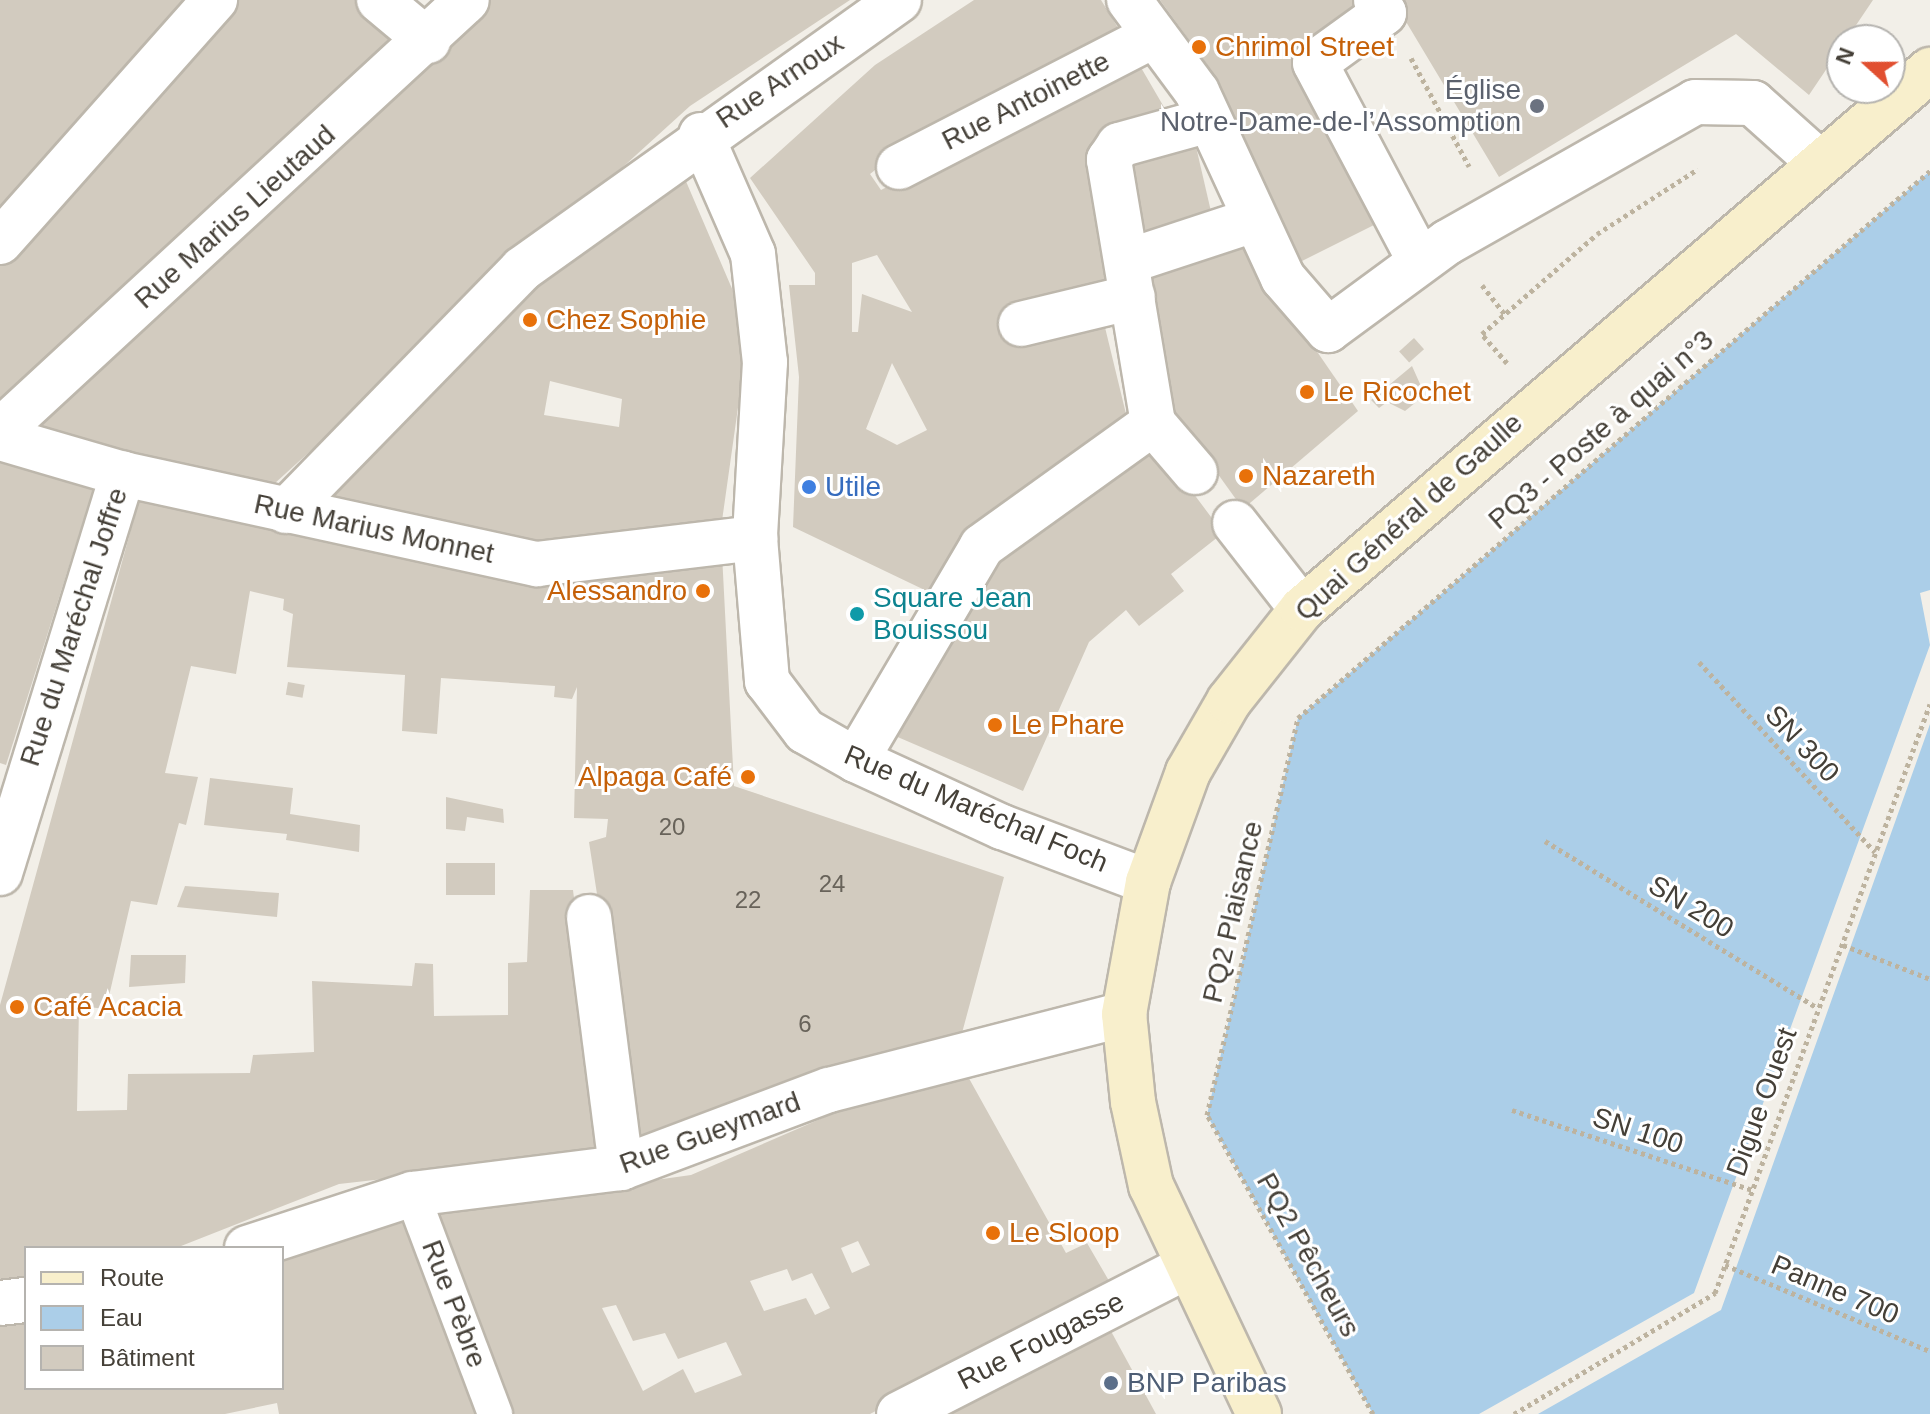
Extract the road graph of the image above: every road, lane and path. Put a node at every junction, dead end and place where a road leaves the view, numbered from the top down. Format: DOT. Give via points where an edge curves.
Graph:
graph roads {
  1 [pos="215,0"];
  2 [pos="379,0"];
  3 [pos="467,0"];
  4 [pos="899,0"];
  5 [pos="1129,0"];
  6 [pos="1380,6"];
  7 [pos="1153,36"];
  8 [pos="428,41"];
  9 [pos="1412,60"];
  10 [pos="1930,70"];
  11 [pos="1209,120"];
  12 [pos="701,135"];
  13 [pos="1712,159"];
  14 [pos="1820,163"];
  15 [pos="899,167"];
  16 [pos="1930,171"];
  17 [pos="1495,213"];
  18 [pos="1251,221"];
  19 [pos="0,242"];
  20 [pos="1420,261"];
  21 [pos="1131,279"];
  22 [pos="1498,304"];
  23 [pos="1021,324"];
  24 [pos="1153,423"];
  25 [pos="0,431"];
  26 [pos="0,438"];
  27 [pos="1195,472"];
  28 [pos="123,474"];
  29 [pos="286,511"];
  30 [pos="1235,523"];
  31 [pos="755,538"];
  32 [pos="1302,609"];
  33 [pos="1699,662"];
  34 [pos="1930,704"];
  35 [pos="1298,718"];
  36 [pos="856,760"];
  37 [pos="1545,841"];
  38 [pos="1875,852"];
  39 [pos="0,873"];
  40 [pos="1148,882"];
  41 [pos="589,917"];
  42 [pos="1843,945"];
  43 [pos="1930,979"];
  44 [pos="1817,1008"];
  45 [pos="1124,1014"];
  46 [pos="1512,1110"];
  47 [pos="1207,1115"];
  48 [pos="621,1168"];
  49 [pos="1752,1190"];
  50 [pos="412,1194"];
  51 [pos="253,1246"];
  52 [pos="1725,1265"];
  53 [pos="1184,1268"];
  54 [pos="24,1300"];
  55 [pos="0,1303"];
  56 [pos="1930,1351"];
  57 [pos="495,1414"];
  58 [pos="899,1414"];
  59 [pos="1259,1414"];
  60 [pos="1373,1414"];
  61 [pos="1514,1414"];
  1 -- 19 [label="street"];
  2 -- 8 [label="street"];
  3 -- 8 [label="street, Rue Marius Lieutaud"];
  4 -- 12 [label="street, Rue Arnoux"];
  5 -- 7 [label="street"];
  6 -- 20 [label="street" via="1315,63"];
  7 -- 11 [label="street"];
  7 -- 15 [label="street, Rue Antoinette"];
  8 -- 25 [label="street, Rue Marius Lieutaud"];
  9 -- 17 [label="path"];
  10 -- 14 [label="street, Quai Général de Gaulle"];
  11 -- 18 [label="street"];
  11 -- 21 [label="street" via="1119,145 1109,160"];
  12 -- 29 [label="street, Rue Arnoux" via="522,269"];
  12 -- 31 [label="street, Rue du Maréchal Foch" via="753,254 765,362"];
  13 -- 22 [label="path" via="1597,234 1506,316"];
  14 -- 17 [label="street" via="1753,103 1695,102"];
  14 -- 32 [label="street, Quai Général de Gaulle"];
  16 -- 35 [label="path, PQ3 - Poste à quai n°3"];
  17 -- 20 [label="street"];
  18 -- 20 [label="street" via="1283,278 1328,330"];
  18 -- 21 [label="street"];
  21 -- 23 [label="street"];
  21 -- 24 [label="street"];
  24 -- 27 [label="street"];
  24 -- 36 [label="street" via="982,546"];
  26 -- 28 [label="street, Rue Marius Monnet"];
  28 -- 29 [label="street, Rue Marius Monnet"];
  28 -- 39 [label="street, Rue du Maréchal Joffre"];
  29 -- 31 [label="street, Rue Marius Monnet" via="537,564"];
  30 -- 32 [label="street"];
  31 -- 36 [label="street, Rue du Maréchal Foch" via="767,681 805,731"];
  32 -- 40 [label="street, Quai Général de Gaulle" via="1229,701 1188,772"];
  33 -- 38 [label="path, SN 300"];
  34 -- 38 [label="path, Digue Ouest"];
  35 -- 47 [label="path, PQ2 Plaisance"];
  36 -- 40 [label="street, Rue du Maréchal Foch" via="1002,827"];
  37 -- 44 [label="path, SN 200"];
  38 -- 42 [label="path, Digue Ouest"];
  40 -- 45 [label="street, Quai Général de Gaulle"];
  41 -- 48 [label="street"];
  42 -- 43 [label="path"];
  42 -- 44 [label="path, Digue Ouest"];
  44 -- 49 [label="path, Digue Ouest"];
  45 -- 48 [label="street, Rue Gueymard" via="829,1090"];
  45 -- 53 [label="street, Quai Général de Gaulle" via="1151,1186"];
  46 -- 49 [label="path, SN 100"];
  47 -- 60 [label="path, PQ2 Pêcheurs"];
  48 -- 50 [label="street, Rue Gueymard"];
  49 -- 52 [label="path, Digue Ouest"];
  50 -- 51 [label="street, Rue Gueymard"];
  50 -- 57 [label="lane, Rue Pèbre"];
  52 -- 56 [label="path, Panne 700"];
  52 -- 61 [label="path, Digue Ouest" via="1715,1293 1702,1303"];
  53 -- 58 [label="street, Rue Fougasse"];
  53 -- 59 [label="street, Quai Général de Gaulle"];
  54 -- 55 [label="street"];
}
